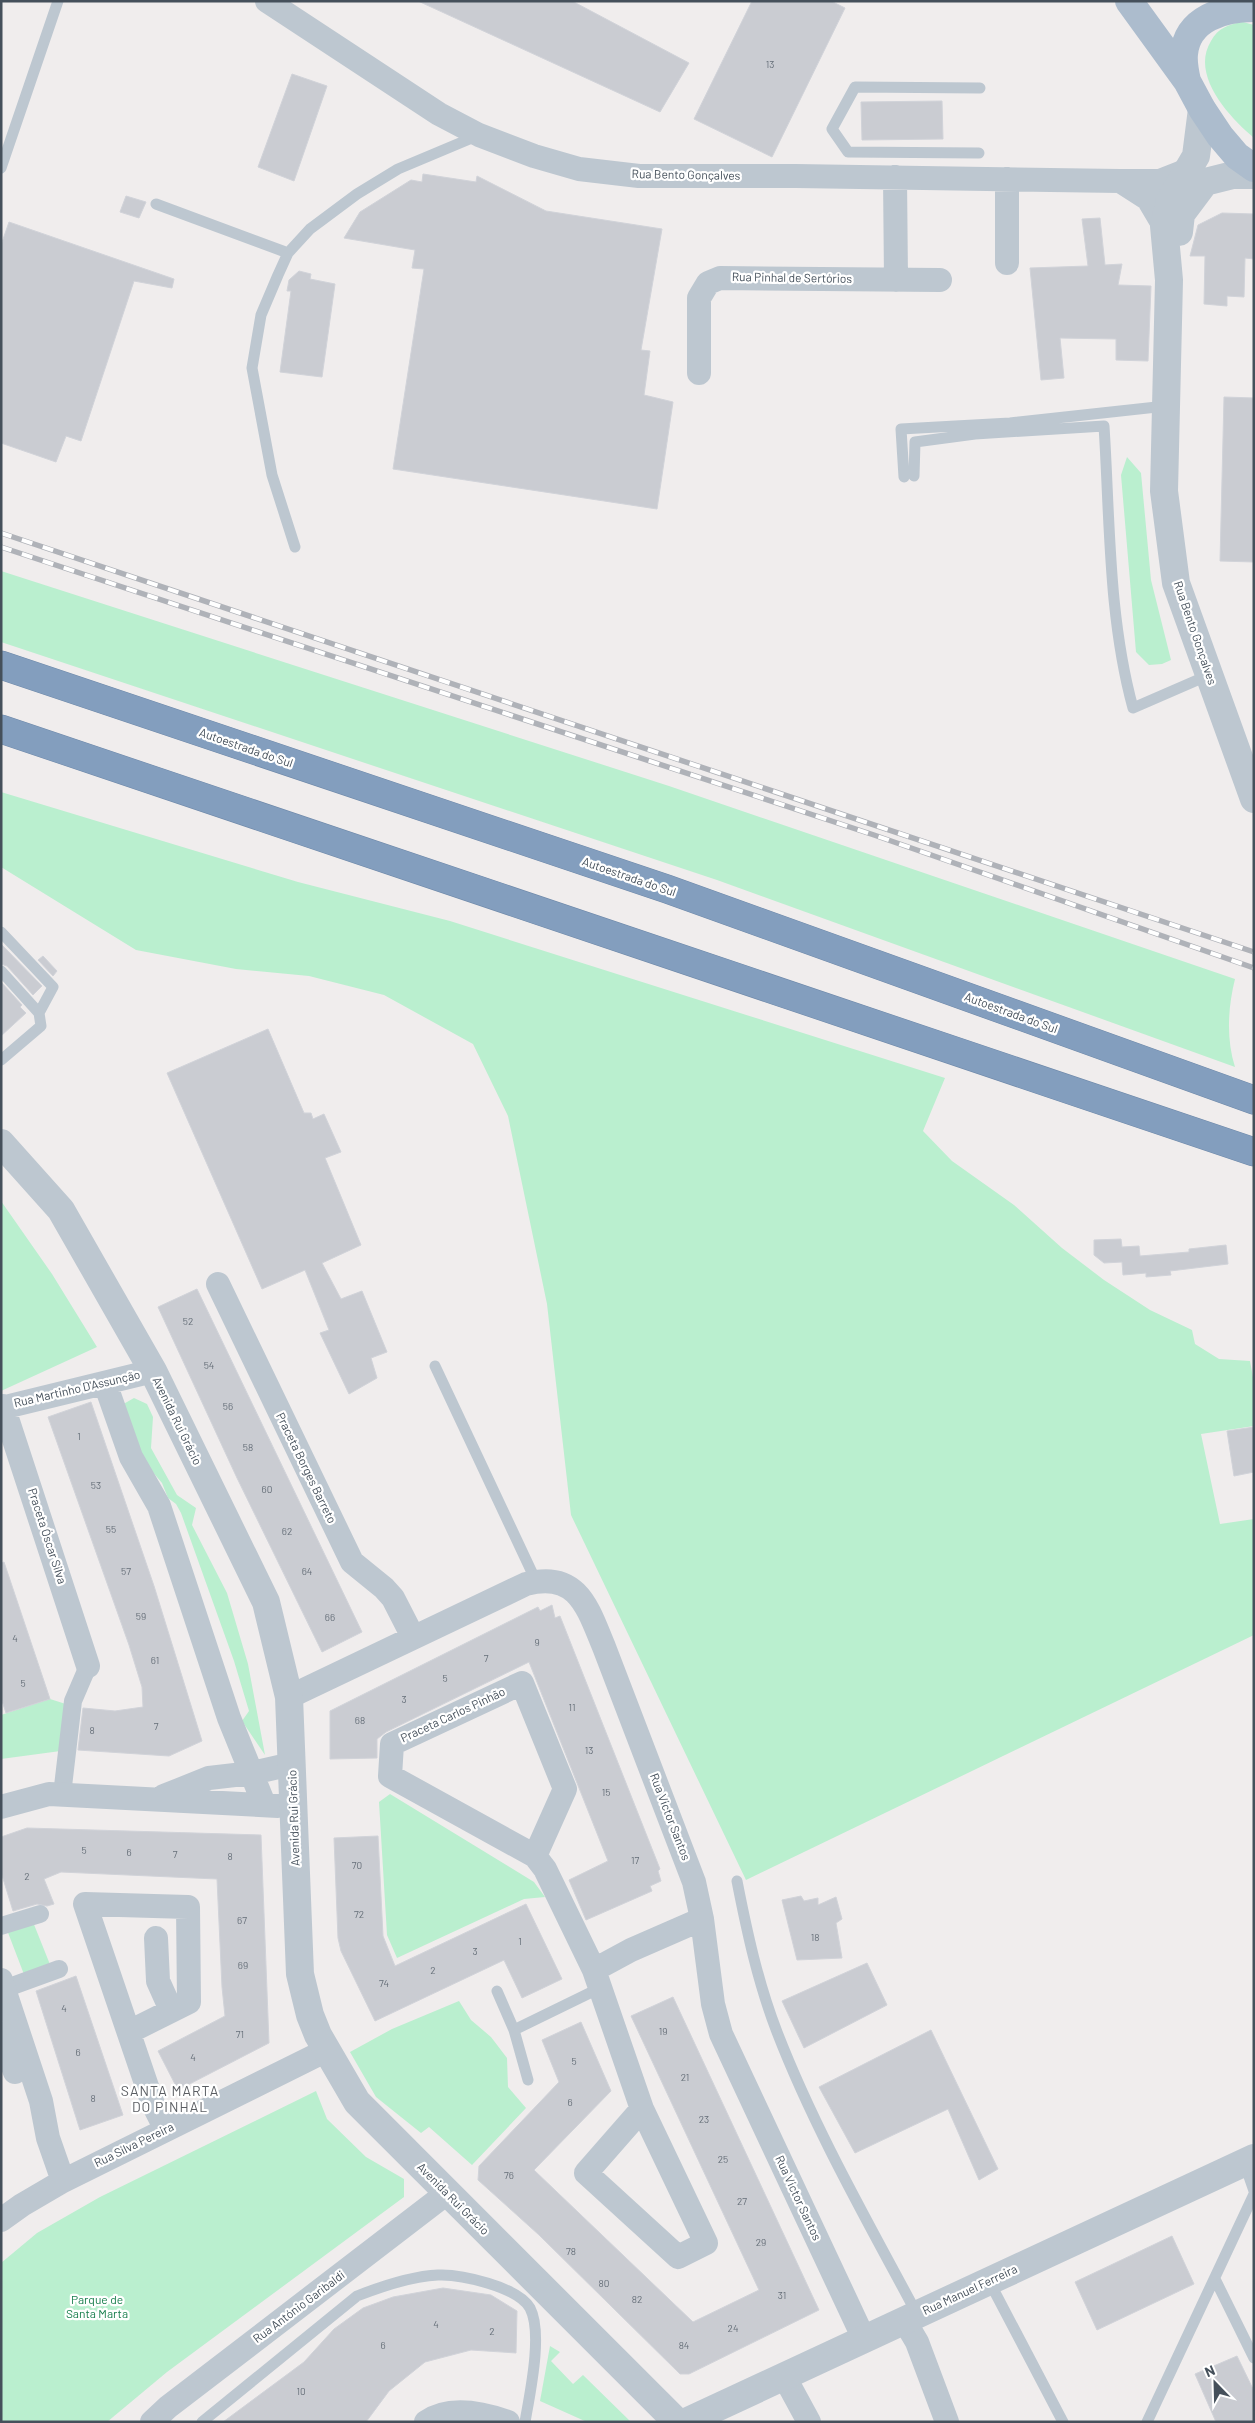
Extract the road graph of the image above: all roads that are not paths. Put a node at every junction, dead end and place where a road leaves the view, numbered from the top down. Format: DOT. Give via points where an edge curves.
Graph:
graph roads {
  1 [pos="58,1"];
  2 [pos="267,1"];
  3 [pos="1128,1"];
  4 [pos="1248,6"];
  5 [pos="1187,81"];
  6 [pos="980,88"];
  7 [pos="1202,109"];
  8 [pos="479,135"];
  9 [pos="979,153"];
  10 [pos="1,168"];
  11 [pos="1254,168"];
  12 [pos="1188,170"];
  13 [pos="1254,175"];
  14 [pos="895,177"];
  15 [pos="1007,179"];
  16 [pos="1120,181"];
  17 [pos="156,204"];
  18 [pos="1164,226"];
  19 [pos="288,254"];
  20 [pos="1007,263"];
  21 [pos="896,280"];
  22 [pos="940,280"];
  23 [pos="1169,280"];
  24 [pos="699,373"];
  25 [pos="1166,406"];
  26 [pos="295,547"];
  27 [pos="1,665"];
  28 [pos="1209,675"];
  29 [pos="1,729"];
  30 [pos="1254,799"];
  31 [pos="1,932"];
  32 [pos="1,971"];
  33 [pos="39,1013"];
  34 [pos="1,1060"];
  35 [pos="1245,1097"];
  36 [pos="1,1143"];
  37 [pos="1245,1149"];
  38 [pos="218,1284"];
  39 [pos="435,1366"];
  40 [pos="153,1371"];
  41 [pos="105,1383"];
  42 [pos="2,1407"];
  43 [pos="536,1581"];
  44 [pos="413,1637"];
  45 [pos="88,1666"];
  46 [pos="289,1698"];
  47 [pos="248,1764"];
  48 [pos="292,1764"];
  49 [pos="62,1794"];
  50 [pos="158,1799"];
  51 [pos="264,1804"];
  52 [pos="1,1807"];
  53 [pos="294,1808"];
  54 [pos="534,1856"];
  55 [pos="737,1881"];
  56 [pos="40,1914"];
  57 [pos="702,1919"];
  58 [pos="1,1926"];
  59 [pos="156,1938"];
  60 [pos="59,1970"];
  61 [pos="597,1979"];
  62 [pos="3,1984"];
  63 [pos="497,1990"];
  64 [pos="171,2010"];
  65 [pos="514,2030"];
  66 [pos="129,2032"];
  67 [pos="1,2034"];
  68 [pos="325,2051"];
  69 [pos="528,2080"];
  70 [pos="642,2109"];
  71 [pos="166,2130"];
  72 [pos="48,2138"];
  73 [pos="1249,2160"];
  74 [pos="63,2181"];
  75 [pos="447,2193"];
  76 [pos="1254,2193"];
  77 [pos="1,2220"];
  78 [pos="1215,2279"];
  79 [pos="989,2281"];
  80 [pos="911,2317"];
  81 [pos="864,2339"];
  82 [pos="1254,2358"];
  83 [pos="784,2376"];
  84 [pos="152,2422"];
  85 [pos="202,2422"];
  86 [pos="426,2422"];
  87 [pos="508,2422"];
  88 [pos="525,2422"];
  89 [pos="677,2422"];
  90 [pos="686,2422"];
  91 [pos="809,2422"];
  92 [pos="947,2422"];
  93 [pos="1063,2422"];
  94 [pos="1147,2422"];
  1 -- 10 [label="lane"];
  2 -- 8 [label="street, Rua Bento Gonçalves" via="439,114"];
  3 -- 5 [label="main road"];
  4 -- 5 [label="main road" via="1219,12 1201,22 1189,35 1184,53"];
  5 -- 7 [label="main road"];
  6 -- 9 [label="lane" via="854,87 832,129 848,152"];
  7 -- 11 [label="main road" via="1237,156"];
  7 -- 12 [label="street" via="1196,156"];
  8 -- 14 [label="street, Rua Bento Gonçalves" via="534,156 579,168 639,176"];
  8 -- 19 [label="lane" via="398,169 357,194 310,229"];
  12 -- 16 [label="street, Rua Bento Gonçalves" via="1160,181"];
  12 -- 18 [label="street" via="1170,200"];
  13 -- 23 [label="street" via="1233,175 1205,182 1181,214"];
  14 -- 15 [label="street, Rua Bento Gonçalves"];
  14 -- 21 [label="street"];
  15 -- 16 [label="street, Rua Bento Gonçalves"];
  15 -- 20 [label="street"];
  16 -- 18 [label="street" via="1148,200"];
  17 -- 19 [label="lane"];
  18 -- 23 [label="street"];
  19 -- 26 [label="lane" via="261,315 252,368 272,475"];
  21 -- 22 [label="street, Rua Pinhal de Sertórios"];
  21 -- 24 [label="street, Rua Pinhal de Sertórios" via="730,277 708,283 699,298"];
  23 -- 25 [label="street, Rua Bento Gonçalves"];
  25 -- 28 [label="street, Rua Bento Gonçalves" via="1164,491 1176,583"];
  25 -- 28 [label="lane" via="1010,423 901,429 909,477 915,442 975,434 1104,426 1122,669 1133,708"];
  27 -- 35 [label="highway, Autoestrada do Sul" via="667,890"];
  28 -- 30 [label="street, Rua Bento Gonçalves"];
  29 -- 37 [label="highway"];
  31 -- 33 [label="lane" via="52,987"];
  32 -- 33 [label="lane"];
  33 -- 34 [label="lane" via="41,1026"];
  36 -- 40 [label="street, Avenida Rui Grácio" via="61,1210"];
  38 -- 44 [label="street, Praceta Borges Barreto" via="352,1562 393,1598"];
  39 -- 43 [label="lane"];
  40 -- 41 [label="street, Rua Martinho D'Assunção"];
  40 -- 46 [label="street, Avenida Rui Grácio" via="266,1602"];
  41 -- 42 [label="street, Rua Martinho D'Assunção"];
  41 -- 47 [label="street" via="131,1457 159,1506 202,1641"];
  42 -- 45 [label="street, Praceta Óscar Silva"];
  43 -- 44 [label="street"];
  43 -- 57 [label="street, Rua Victor Santos" via="568,1588 585,1603 688,1864"];
  44 -- 46 [label="street"];
  45 -- 49 [label="street" via="73,1701"];
  46 -- 48 [label="street, Avenida Rui Grácio"];
  47 -- 48 [label="street"];
  47 -- 50 [label="street"];
  47 -- 51 [label="street"];
  48 -- 53 [label="street, Avenida Rui Grácio"];
  49 -- 50 [label="street"];
  49 -- 52 [label="street" via="50,1794"];
  50 -- 51 [label="street"];
  51 -- 53 [label="street"];
  53 -- 68 [label="street, Avenida Rui Grácio" via="300,1974 310,2015"];
  54 -- 54 [label="street, Praceta Carlos Pinhão" via="565,1789 522,1683 392,1744 390,1776"];
  54 -- 61 [label="street, Praceta Carlos Pinhão" via="545,1868"];
  55 -- 80 [label="lane" via="748,1938 776,2031"];
  56 -- 58 [label="street"];
  57 -- 61 [label="street" via="631,1950"];
  57 -- 81 [label="street, Rua Victor Santos" via="713,2004 721,2034"];
  59 -- 64 [label="street" via="158,1981"];
  60 -- 62 [label="street"];
  61 -- 65 [label="lane"];
  61 -- 70 [label="street, Praceta Carlos Pinhão"];
  62 -- 72 [label="street" via="41,2101"];
  63 -- 65 [label="lane"];
  64 -- 66 [label="street"];
  64 -- 66 [label="street" via="189,2002 188,1907 85,1904"];
  65 -- 69 [label="lane"];
  66 -- 71 [label="street" via="153,2104"];
  67 -- 72 [label="street" via="29,2107"];
  68 -- 71 [label="street, Rua Silva Pereira"];
  68 -- 75 [label="street, Avenida Rui Grácio" via="356,2102"];
  70 -- 70 [label="street, Praceta Carlos Pinhão" via="586,2173 678,2257 706,2243"];
  71 -- 74 [label="street, Rua Silva Pereira"];
  72 -- 74 [label="street"];
  73 -- 76 [label="lane"];
  73 -- 79 [label="street, Rua Manuel Ferreira"];
  74 -- 77 [label="street, Rua Silva Pereira"];
  75 -- 84 [label="street, Rua António Garibaldi"];
  75 -- 89 [label="street, Avenida Rui Grácio"];
  76 -- 78 [label="lane"];
  78 -- 82 [label="lane"];
  78 -- 94 [label="lane"];
  79 -- 80 [label="street, Rua Manuel Ferreira"];
  79 -- 93 [label="lane"];
  80 -- 81 [label="street, Rua Manuel Ferreira"];
  80 -- 92 [label="street" via="916,2342"];
  81 -- 83 [label="street, Rua Manuel Ferreira"];
  83 -- 90 [label="street, Rua Manuel Ferreira"];
  83 -- 91 [label="street"];
  85 -- 88 [label="lane" via="357,2296 378,2288 439,2275 490,2282 512,2292 529,2307 535,2327 534,2364"];
  86 -- 87 [label="street" via="452,2412 486,2414"];
}
